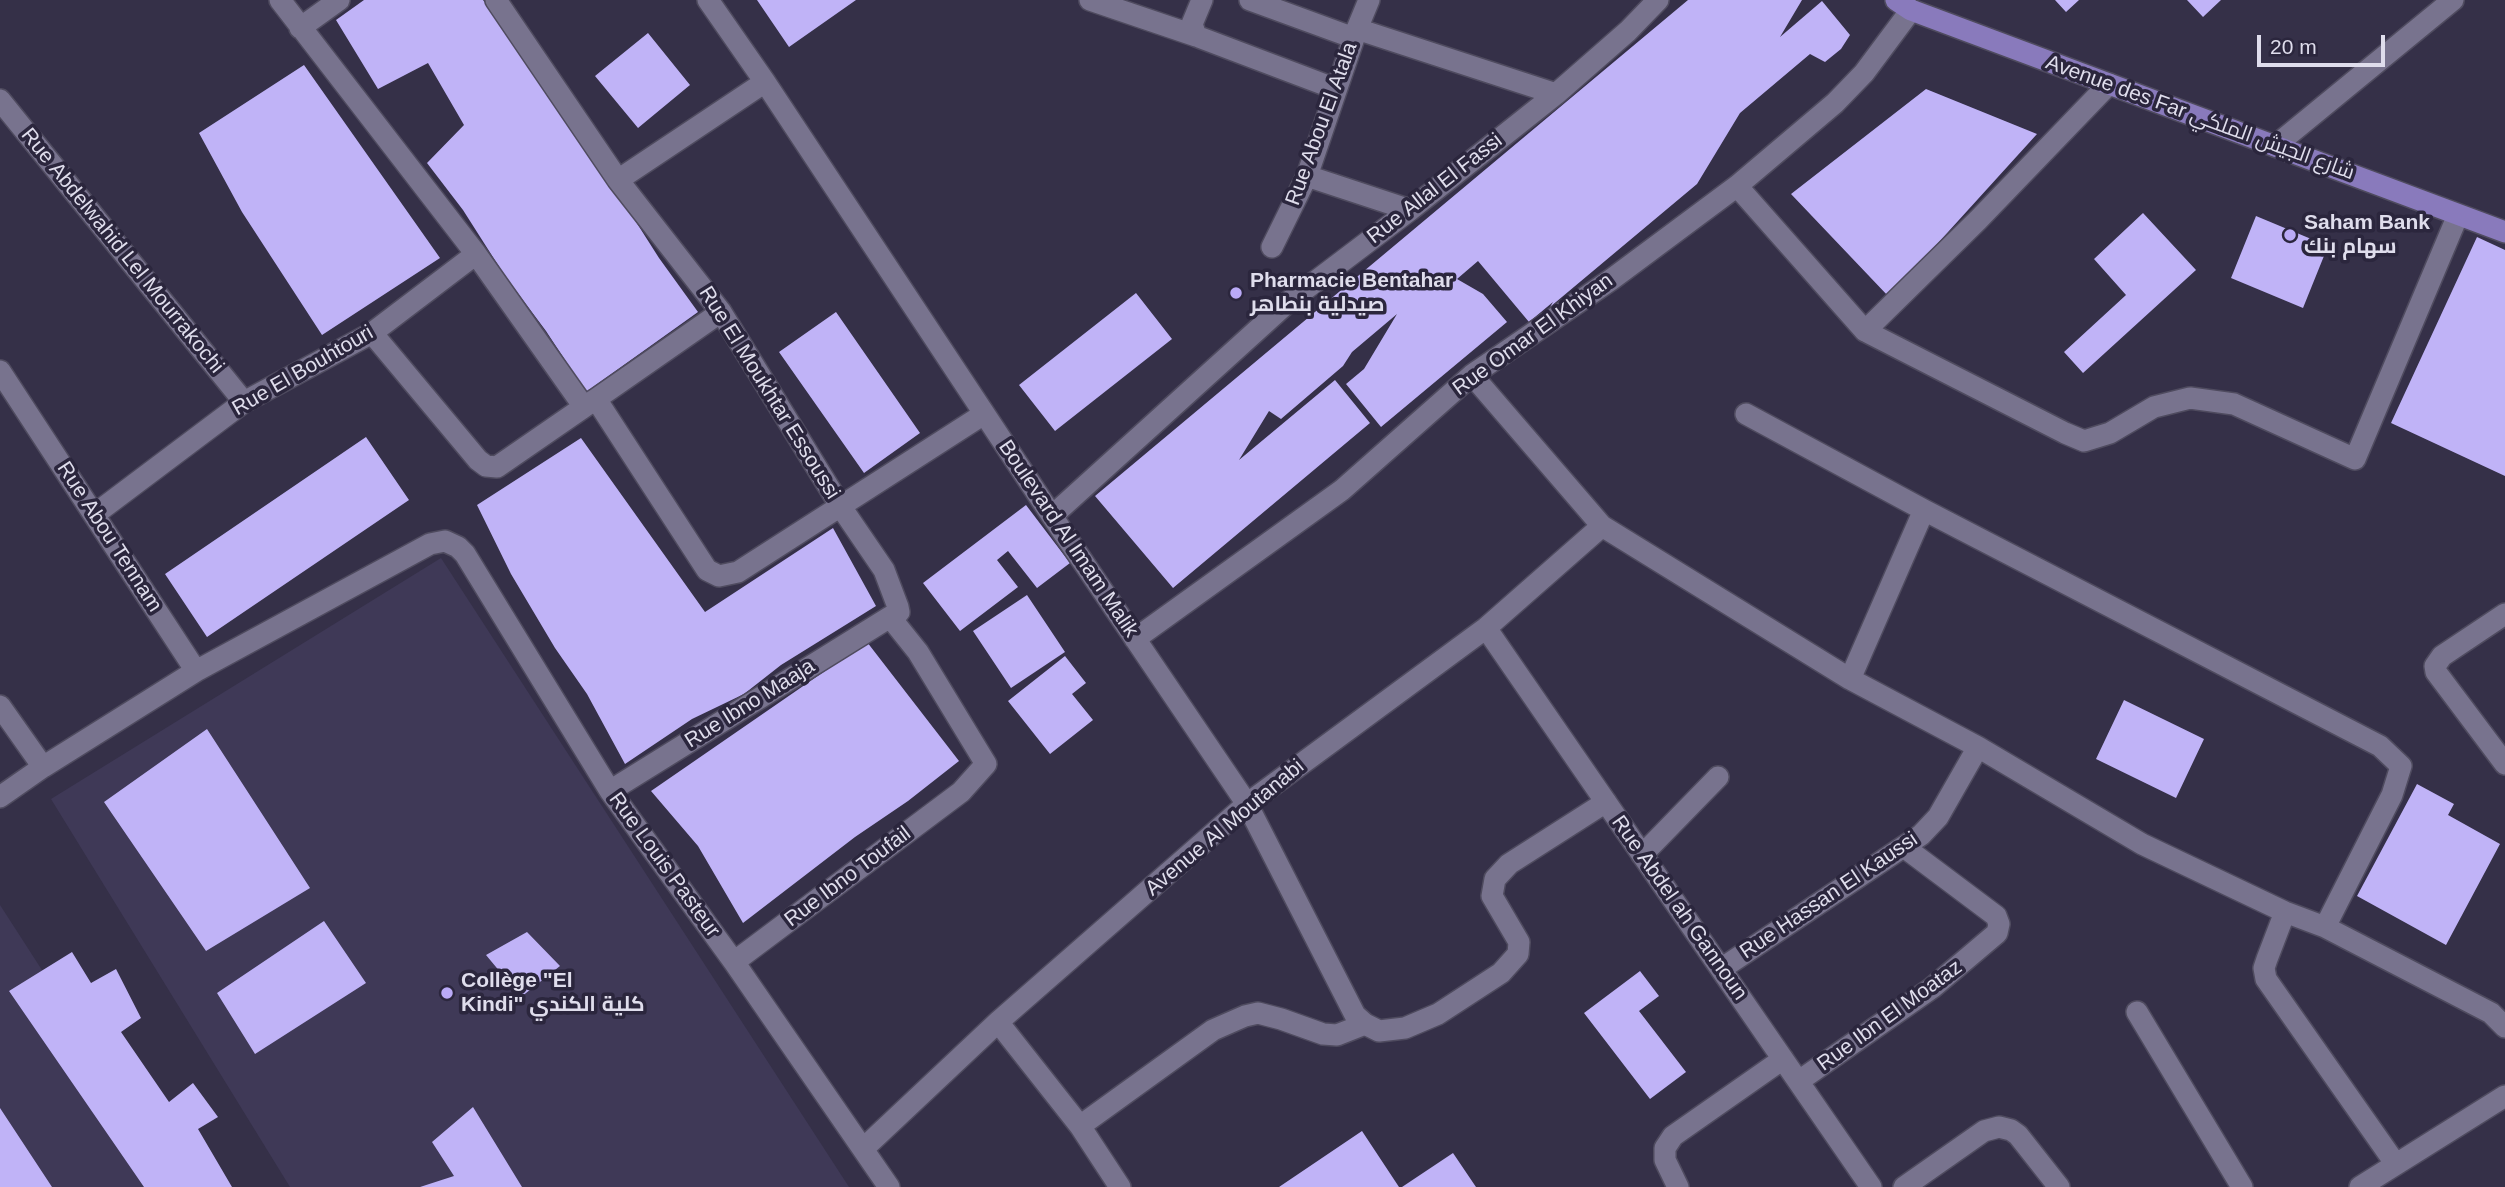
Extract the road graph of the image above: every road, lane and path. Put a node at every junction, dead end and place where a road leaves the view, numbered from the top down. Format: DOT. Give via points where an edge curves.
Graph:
graph roads {
  1 [pos="279,0"];
  2 [pos="339,0"];
  3 [pos="496,0"];
  4 [pos="708,0"];
  5 [pos="1090,0"];
  6 [pos="1202,0"];
  7 [pos="1250,0"];
  8 [pos="1370,0"];
  9 [pos="1658,0"];
  10 [pos="2453,0"];
  11 [pos="1904,5"];
  12 [pos="300,28"];
  13 [pos="1356,33"];
  14 [pos="1196,36"];
  15 [pos="765,82"];
  16 [pos="2109,84"];
  17 [pos="1336,89"];
  18 [pos="1556,94"];
  19 [pos="0,100"];
  20 [pos="2275,146"];
  21 [pos="1307,176"];
  22 [pos="618,180"];
  23 [pos="1737,186"];
  24 [pos="1410,210"];
  25 [pos="2458,215"];
  26 [pos="2505,232"];
  27 [pos="1272,247"];
  28 [pos="477,254"];
  29 [pos="721,312"];
  30 [pos="1865,331"];
  31 [pos="372,333"];
  32 [pos="0,371"];
  33 [pos="1472,375"];
  34 [pos="244,402"];
  35 [pos="590,403"];
  36 [pos="984,414"];
  37 [pos="1746,414"];
  38 [pos="841,508"];
  39 [pos="1924,510"];
  40 [pos="95,514"];
  41 [pos="1052,516"];
  42 [pos="1602,526"];
  43 [pos="2505,614"];
  44 [pos="890,617"];
  45 [pos="1486,628"];
  46 [pos="1135,639"];
  47 [pos="196,671"];
  48 [pos="1850,679"];
  49 [pos="0,706"];
  50 [pos="1978,747"];
  51 [pos="2505,764"];
  52 [pos="43,767"];
  53 [pos="1718,777"];
  54 [pos="610,790"];
  55 [pos="0,797"];
  56 [pos="1606,802"];
  57 [pos="1247,804"];
  58 [pos="1904,848"];
  59 [pos="1642,855"];
  60 [pos="2285,912"];
  61 [pos="2325,927"];
  62 [pos="734,962"];
  63 [pos="1721,969"];
  64 [pos="2137,1012"];
  65 [pos="998,1022"];
  66 [pos="1365,1024"];
  67 [pos="2505,1027"];
  68 [pos="1783,1059"];
  69 [pos="1799,1082"];
  70 [pos="2505,1096"];
  71 [pos="1080,1126"];
  72 [pos="863,1149"];
  73 [pos="2395,1163"];
  74 [pos="2054,1180"];
  75 [pos="889,1187"];
  76 [pos="1120,1187"];
  77 [pos="1678,1187"];
  78 [pos="1871,1187"];
  79 [pos="1904,1187"];
  80 [pos="2242,1187"];
  81 [pos="2360,1187"];
  1 -- 12 [label="street"];
  2 -- 12 [label="street"];
  3 -- 22 [label="street, Rue El Moukhtar Essoussi"];
  4 -- 15 [label="street, Boulevard Al Imam Malik"];
  5 -- 14 [label="street"];
  6 -- 14 [label="street" via="1192,23"];
  7 -- 13 [label="street"];
  8 -- 13 [label="street, Rue Abou El Atala"];
  9 -- 18 [label="street, Rue Allal El Fassi"];
  10 -- 20 [label="street"];
  11 -- 16 [label="main road, Avenue des Far شارع الجيش الملكي"];
  11 -- 23 [label="street, Rue Omar El Khiyan" via="1864,73"];
  12 -- 28 [label="street"];
  13 -- 17 [label="street, Rue Abou El Atala"];
  13 -- 18 [label="street"];
  14 -- 17 [label="street"];
  15 -- 22 [label="street"];
  15 -- 36 [label="street, Boulevard Al Imam Malik"];
  16 -- 20 [label="main road, Avenue des Far شارع الجيش الملكي"];
  16 -- 30 [label="street"];
  17 -- 21 [label="street, Rue Abou El Atala"];
  18 -- 24 [label="street, Rue Allal El Fassi"];
  19 -- 34 [label="street, Rue Abdelwahid Lel Mourrakochi"];
  20 -- 25 [label="main road, Avenue des Far شارع الجيش الملكي"];
  21 -- 24 [label="street"];
  21 -- 27 [label="street, Rue Abou El Atala"];
  22 -- 29 [label="street, Rue El Moukhtar Essoussi"];
  23 -- 30 [label="street"];
  23 -- 33 [label="street, Rue Omar El Khiyan"];
  24 -- 41 [label="street, Rue Allal El Fassi" via="1287,303"];
  25 -- 26 [label="main road, Avenue des Far شارع الجيش الملكي"];
  25 -- 30 [label="street" via="2355,459 2234,404 2190,398 2154,407 2110,433 2084,441"];
  28 -- 31 [label="street, Rue El Bouhtouri"];
  28 -- 35 [label="street"];
  29 -- 35 [label="street"];
  29 -- 38 [label="street, Rue El Moukhtar Essoussi"];
  31 -- 34 [label="street, Rue El Bouhtouri"];
  31 -- 35 [label="street" via="486,466 497,467"];
  32 -- 40 [label="street, Rue Abou Tennam"];
  33 -- 42 [label="street"];
  33 -- 46 [label="street, Rue Omar El Khiyan" via="1342,490"];
  34 -- 40 [label="street, Rue El Bouhtouri"];
  35 -- 38 [label="street" via="707,570 719,576 738,572"];
  36 -- 38 [label="street"];
  36 -- 41 [label="street, Boulevard Al Imam Malik"];
  37 -- 39 [label="street"];
  38 -- 44 [label="street, Rue El Moukhtar Essoussi" via="884,570 899,612"];
  39 -- 48 [label="street"];
  39 -- 61 [label="street" via="2380,746 2400,766 2392,795"];
  40 -- 47 [label="street, Rue Abou Tennam"];
  41 -- 46 [label="street, Boulevard Al Imam Malik"];
  42 -- 45 [label="street, Avenue Al Moutanabi"];
  42 -- 48 [label="street"];
  43 -- 51 [label="street" via="2442,656 2435,666"];
  44 -- 54 [label="street, Rue Ibno Maaja"];
  44 -- 62 [label="street, Rue Ibno Toufail" via="918,652 986,764 961,792"];
  45 -- 56 [label="street, Rue Abdel ah Gannoun"];
  45 -- 57 [label="street, Avenue Al Moutanabi"];
  46 -- 57 [label="street, Boulevard Al Imam Malik"];
  47 -- 52 [label="street"];
  47 -- 54 [label="street, Rue Louis Pasteur" via="429,544 445,541 465,554"];
  48 -- 50 [label="street"];
  49 -- 52 [label="street"];
  50 -- 58 [label="street, Rue Hassan El Kaussi" via="1938,817"];
  50 -- 60 [label="street" via="2142,845"];
  52 -- 55 [label="street"];
  53 -- 59 [label="street"];
  54 -- 62 [label="street, Rue Louis Pasteur"];
  56 -- 59 [label="street, Rue Abdel ah Gannoun"];
  56 -- 66 [label="street" via="1499,873 1492,895 1517,937 1518,954 1501,973 1438,1014 1405,1028 1379,1031"];
  57 -- 65 [label="street, Avenue Al Moutanabi"];
  57 -- 66 [label="street, Boulevard Al Imam Malik" via="1355,1014"];
  58 -- 63 [label="street, Rue Hassan El Kaussi"];
  58 -- 69 [label="street, Rue Ibn El Moataz" via="1996,916 1997,933 1891,1018"];
  59 -- 63 [label="street, Rue Abdel ah Gannoun"];
  60 -- 61 [label="street"];
  60 -- 73 [label="street" via="2264,968 2266,979"];
  61 -- 67 [label="street" via="2491,1013"];
  62 -- 72 [label="street, Rue Louis Pasteur"];
  63 -- 68 [label="street, Rue Abdel ah Gannoun"];
  64 -- 80 [label="street"];
  65 -- 71 [label="street"];
  65 -- 72 [label="street, Avenue Al Moutanabi"];
  66 -- 71 [label="street" via="1337,1035 1258,1013 1245,1016 1213,1031"];
  68 -- 69 [label="street, Rue Abdel ah Gannoun"];
  68 -- 77 [label="street" via="1673,1136 1665,1148 1665,1160"];
  69 -- 78 [label="street, Rue Abdel ah Gannoun"];
  70 -- 73 [label="street"];
  71 -- 76 [label="street"];
  72 -- 75 [label="street, Rue Louis Pasteur"];
  73 -- 81 [label="street"];
  74 -- 79 [label="street" via="2018,1135 1999,1127 1984,1131"];
}
